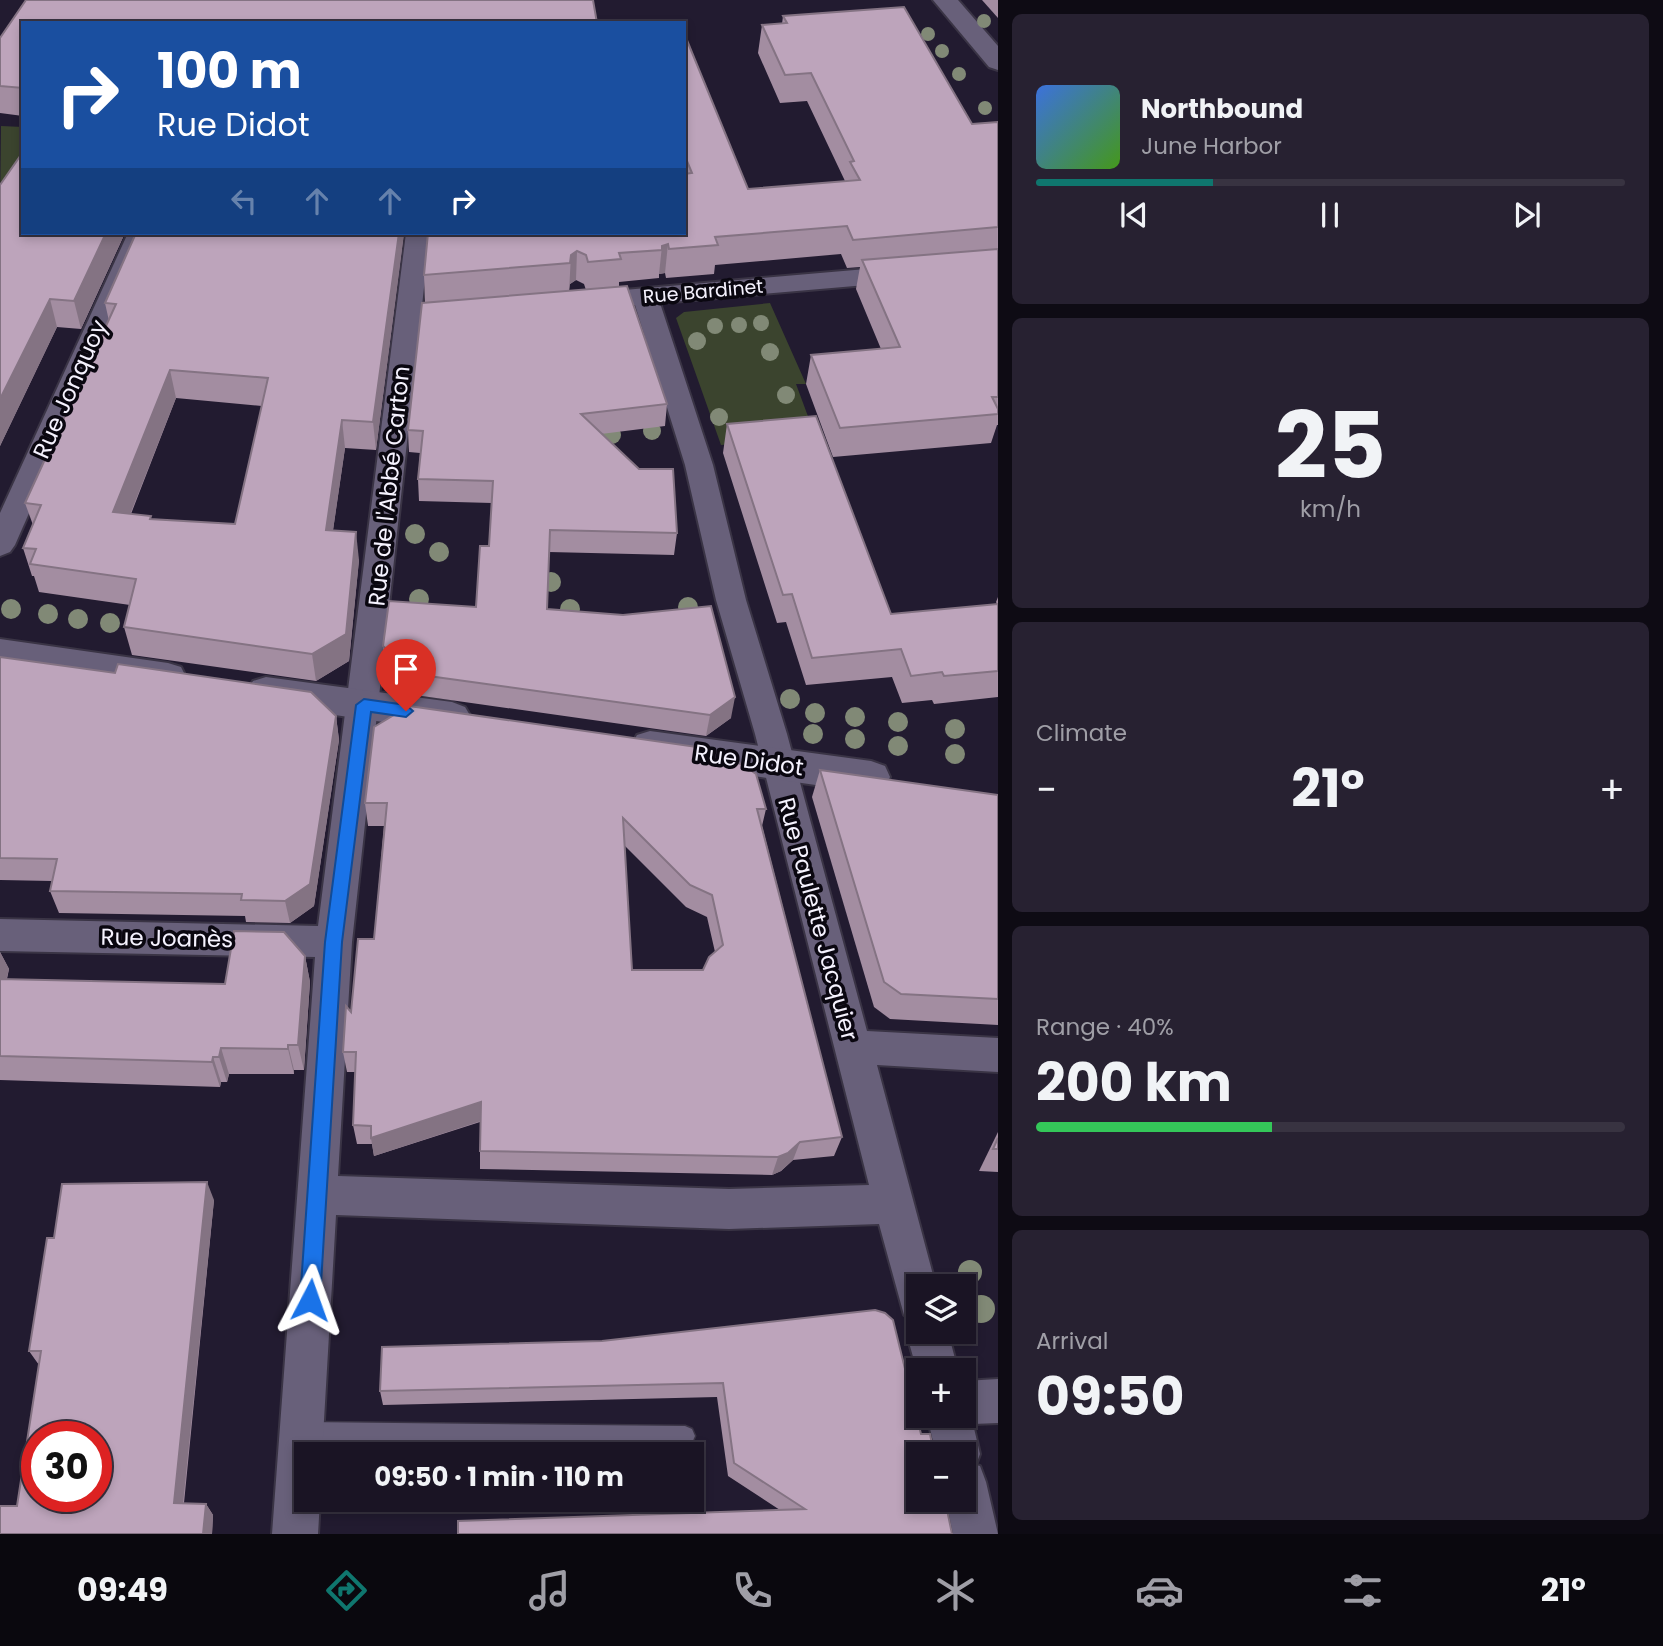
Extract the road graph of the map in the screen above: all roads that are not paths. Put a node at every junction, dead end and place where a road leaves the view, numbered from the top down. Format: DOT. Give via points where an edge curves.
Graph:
graph roads {
  1 [pos="945,0"];
  2 [pos="996,56"];
  3 [pos="139,235"];
  4 [pos="418,235"];
  5 [pos="930,272"];
  6 [pos="645,296"];
  7 [pos="604,300"];
  8 [pos="0,545"];
  9 [pos="0,653"];
  10 [pos="195,681"];
  11 [pos="236,687"];
  12 [pos="364,705"];
  13 [pos="486,722"];
  14 [pos="620,741"];
  15 [pos="778,764"];
  16 [pos="907,783"];
  17 [pos="0,935"];
  18 [pos="334,942"];
  19 [pos="852,1047"];
  20 [pos="998,1055"];
  21 [pos="316,1195"];
  22 [pos="893,1203"];
  23 [pos="912,1274"];
  24 [pos="998,1401"];
  25 [pos="976,1402"];
  26 [pos="301,1432"];
  27 [pos="685,1436"];
  28 [pos="971,1512"];
  29 [pos="295,1534"];
  30 [pos="976,1534"];
  1 -- 2 [label="street"];
  3 -- 8 [label="street, Rue Jonquoy"];
  4 -- 12 [label="street, Rue de l'Abbé Carton" via="419,316"];
  5 -- 6 [label="street, Rue Bardinet"];
  6 -- 7 [label="street, Rue Bardinet"];
  6 -- 15 [label="street, Rue Paulette Jacquier" via="699,464"];
  9 -- 10 [label="street"];
  11 -- 12 [label="street"];
  12 -- 13 [label="street"];
  12 -- 18 [label="street, Rue de l'Abbé Carton"];
  14 -- 15 [label="street, Rue Didot"];
  15 -- 16 [label="street, Rue Didot"];
  15 -- 19 [label="street, Rue Paulette Jacquier"];
  17 -- 18 [label="street, Rue Joanès"];
  18 -- 21 [label="street, Rue de l'Abbé Carton"];
  19 -- 20 [label="street"];
  19 -- 22 [label="street, Rue Paulette Jacquier"];
  21 -- 22 [label="street" via="729,1209"];
  21 -- 26 [label="street, Rue de l'Abbé Carton"];
  22 -- 23 [label="street, Rue Paulette Jacquier"];
  24 -- 25 [label="street"];
  26 -- 27 [label="lane"];
  26 -- 29 [label="street, Rue de l'Abbé Carton"];
  28 -- 30 [label="street"];
}
